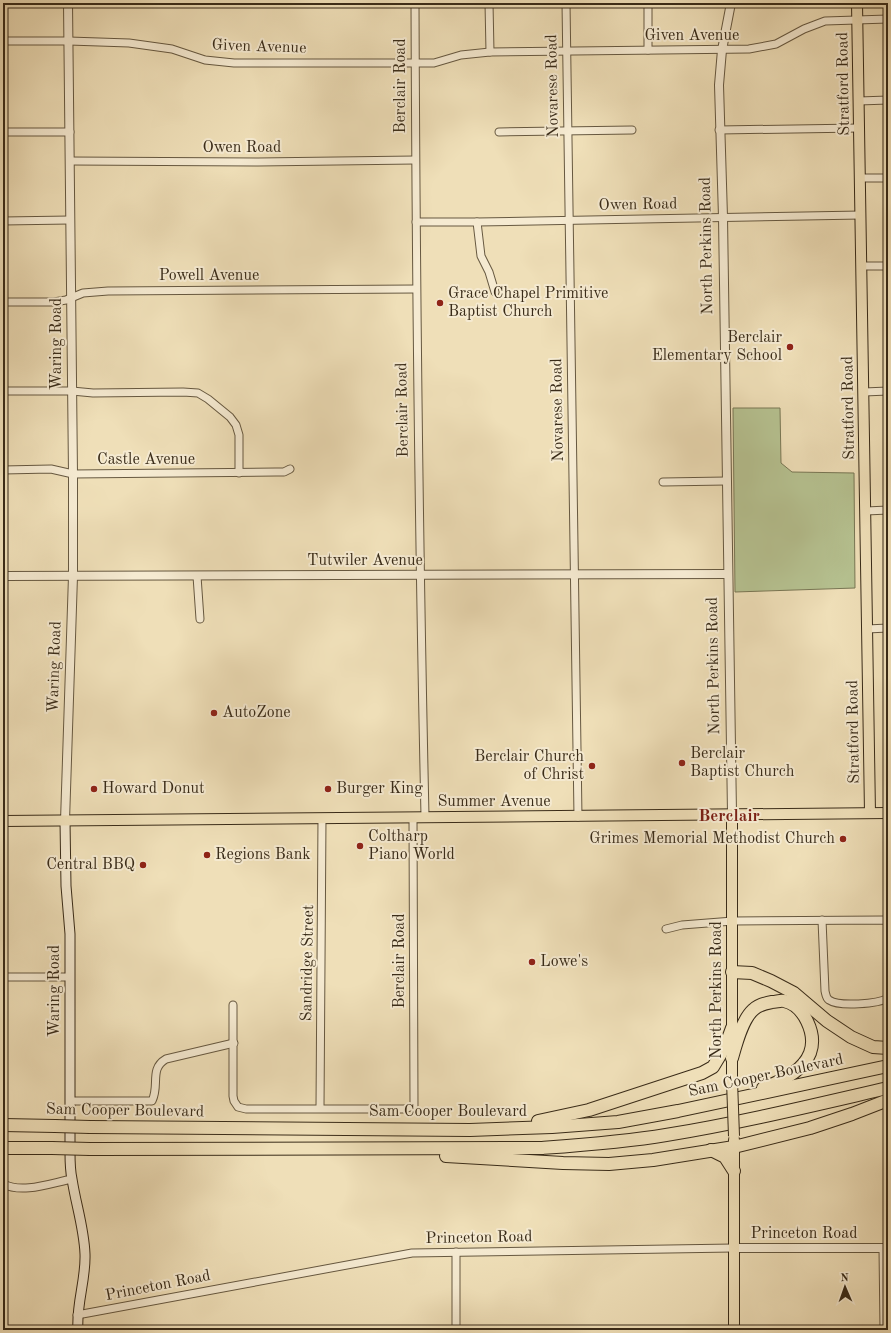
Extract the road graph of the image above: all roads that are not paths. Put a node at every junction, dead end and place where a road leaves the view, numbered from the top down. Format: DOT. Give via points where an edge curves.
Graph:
graph roads {
  1 [pos="68,3"];
  2 [pos="415,3"];
  3 [pos="489,3"];
  4 [pos="566,3"];
  5 [pos="648,3"];
  6 [pos="731,3"];
  7 [pos="857,3"];
  8 [pos="888,19"];
  9 [pos="858,20"];
  10 [pos="3,41"];
  11 [pos="69,41"];
  12 [pos="648,50"];
  13 [pos="722,50"];
  14 [pos="567,51"];
  15 [pos="490,52"];
  16 [pos="415,63"];
  17 [pos="888,100"];
  18 [pos="859,101"];
  19 [pos="859,128"];
  20 [pos="632,130"];
  21 [pos="719,130"];
  22 [pos="568,131"];
  23 [pos="3,132"];
  24 [pos="70,132"];
  25 [pos="499,132"];
  26 [pos="415,160"];
  27 [pos="70,161"];
  28 [pos="860,178"];
  29 [pos="888,178"];
  30 [pos="861,215"];
  31 [pos="723,217"];
  32 [pos="70,220"];
  33 [pos="569,220"];
  34 [pos="3,221"];
  35 [pos="416,222"];
  36 [pos="477,222"];
  37 [pos="862,266"];
  38 [pos="888,266"];
  39 [pos="416,289"];
  40 [pos="495,292"];
  41 [pos="72,298"];
  42 [pos="3,302"];
  43 [pos="3,391"];
  44 [pos="72,391"];
  45 [pos="864,392"];
  46 [pos="888,392"];
  47 [pos="290,469"];
  48 [pos="3,470"];
  49 [pos="239,473"];
  50 [pos="73,474"];
  51 [pos="726,481"];
  52 [pos="663,482"];
  53 [pos="888,510"];
  54 [pos="866,511"];
  55 [pos="728,574"];
  56 [pos="419,575"];
  57 [pos="574,575"];
  58 [pos="3,576"];
  59 [pos="73,576"];
  60 [pos="197,576"];
  61 [pos="200,619"];
  62 [pos="888,628"];
  63 [pos="867,629"];
  64 [pos="870,813"];
  65 [pos="888,813"];
  66 [pos="732,814"];
  67 [pos="413,816"];
  68 [pos="425,816"];
  69 [pos="578,816"];
  70 [pos="322,818"];
  71 [pos="65,821"];
  72 [pos="3,822"];
  73 [pos="822,920"];
  74 [pos="733,921"];
  75 [pos="888,921"];
  76 [pos="666,929"];
  77 [pos="732,972"];
  78 [pos="3,977"];
  79 [pos="70,977"];
  80 [pos="888,998"];
  81 [pos="234,1005"];
  82 [pos="732,1028"];
  83 [pos="234,1043"];
  84 [pos="888,1048"];
  85 [pos="732,1058"];
  86 [pos="888,1066"];
  87 [pos="888,1088"];
  88 [pos="888,1100"];
  89 [pos="70,1101"];
  90 [pos="724,1102"];
  91 [pos="320,1108"];
  92 [pos="3,1125"];
  93 [pos="479,1130"];
  94 [pos="734,1145"];
  95 [pos="3,1148"];
  96 [pos="418,1149"];
  97 [pos="716,1152"];
  98 [pos="734,1171"];
  99 [pos="72,1179"];
  100 [pos="3,1184"];
  101 [pos="733,1248"];
  102 [pos="885,1248"];
  103 [pos="456,1252"];
  104 [pos="77,1315"];
  105 [pos="78,1330"];
  106 [pos="456,1330"];
  107 [pos="734,1330"];
  108 [pos="884,1330"];
  1 -- 11 [label="street, Waring Road"];
  2 -- 16 [label="street, Berclair Road"];
  3 -- 15 [label="street"];
  4 -- 14 [label="street, Novarese Road"];
  5 -- 12 [label="street"];
  6 -- 13 [label="street, North Perkins Road"];
  7 -- 9 [label="main road, Stratford Road"];
  8 -- 9 [label="street, Given Avenue"];
  9 -- 13 [label="street, Given Avenue" via="825,21 814,24 782,42 749,49"];
  9 -- 18 [label="main road, Stratford Road"];
  10 -- 11 [label="street, Given Avenue"];
  11 -- 16 [label="street, Given Avenue" via="130,43 172,49 205,60 234,63"];
  11 -- 24 [label="street, Waring Road"];
  12 -- 13 [label="street, Given Avenue"];
  12 -- 14 [label="street, Given Avenue"];
  13 -- 21 [label="street, North Perkins Road"];
  14 -- 15 [label="street, Given Avenue"];
  14 -- 22 [label="street, Novarese Road"];
  15 -- 16 [label="street, Given Avenue" via="461,55 434,63"];
  16 -- 26 [label="street, Berclair Road"];
  17 -- 18 [label="street"];
  18 -- 19 [label="main road, Stratford Road"];
  19 -- 21 [label="street"];
  19 -- 28 [label="main road, Stratford Road"];
  20 -- 22 [label="street"];
  21 -- 31 [label="street, North Perkins Road"];
  22 -- 25 [label="street"];
  22 -- 33 [label="street, Novarese Road"];
  23 -- 24 [label="street"];
  24 -- 27 [label="street, Waring Road"];
  26 -- 27 [label="street, Owen Road"];
  26 -- 35 [label="street, Berclair Road"];
  27 -- 32 [label="street, Waring Road"];
  28 -- 29 [label="street"];
  28 -- 30 [label="main road, Stratford Road"];
  30 -- 31 [label="street, Owen Road"];
  30 -- 37 [label="main road, Stratford Road"];
  31 -- 33 [label="street, Owen Road"];
  31 -- 51 [label="street, North Perkins Road"];
  32 -- 34 [label="street"];
  32 -- 41 [label="street, Waring Road"];
  33 -- 36 [label="street, Owen Road"];
  33 -- 57 [label="street, Novarese Road"];
  35 -- 36 [label="street, Owen Road"];
  35 -- 39 [label="street, Berclair Road"];
  36 -- 40 [label="street" via="481,256"];
  37 -- 38 [label="street"];
  37 -- 45 [label="main road, Stratford Road"];
  39 -- 41 [label="street, Powell Avenue" via="108,291 88,292"];
  39 -- 56 [label="street, Berclair Road"];
  41 -- 42 [label="street, Powell Avenue" via="54,302"];
  41 -- 44 [label="street, Waring Road"];
  43 -- 44 [label="street"];
  44 -- 49 [label="street" via="198,393 236,424"];
  44 -- 50 [label="street, Waring Road"];
  45 -- 46 [label="street"];
  45 -- 54 [label="main road, Stratford Road"];
  47 -- 49 [label="street, Castle Avenue" via="280,472"];
  48 -- 50 [label="street, Castle Avenue" via="50,470"];
  49 -- 50 [label="street, Castle Avenue"];
  50 -- 59 [label="street, Waring Road"];
  51 -- 52 [label="street"];
  51 -- 55 [label="street, North Perkins Road"];
  53 -- 54 [label="street"];
  54 -- 63 [label="main road, Stratford Road"];
  55 -- 57 [label="street, Tutwiler Avenue"];
  55 -- 66 [label="street, North Perkins Road"];
  56 -- 57 [label="street, Tutwiler Avenue"];
  56 -- 60 [label="street, Tutwiler Avenue"];
  56 -- 68 [label="street, Berclair Road"];
  57 -- 69 [label="street, Novarese Road"];
  58 -- 59 [label="street, Tutwiler Avenue"];
  59 -- 60 [label="street, Tutwiler Avenue"];
  59 -- 71 [label="street, Waring Road"];
  60 -- 61 [label="street"];
  62 -- 63 [label="street"];
  63 -- 64 [label="main road, Stratford Road"];
  64 -- 65 [label="main road, Summer Avenue"];
  64 -- 66 [label="main road, Summer Avenue"];
  66 -- 69 [label="main road, Summer Avenue"];
  66 -- 74 [label="main road, North Perkins Road"];
  67 -- 68 [label="main road, Summer Avenue"];
  67 -- 70 [label="main road, Summer Avenue"];
  67 -- 91 [label="street, Berclair Road" via="414,1106 404,1109"];
  68 -- 69 [label="main road, Summer Avenue"];
  70 -- 71 [label="main road, Summer Avenue"];
  70 -- 91 [label="street, Sandridge Street"];
  71 -- 72 [label="main road, Summer Avenue"];
  71 -- 79 [label="main road, Waring Road"];
  73 -- 74 [label="street"];
  73 -- 75 [label="street"];
  73 -- 80 [label="street" via="827,998 830,1001 844,1003 876,1003"];
  74 -- 76 [label="street" via="682,925"];
  74 -- 77 [label="main road, North Perkins Road"];
  77 -- 82 [label="main road, North Perkins Road"];
  77 -- 84 [label="highway" via="752,974 771,981 794,993 850,1037 873,1047"];
  78 -- 79 [label="street"];
  79 -- 89 [label="main road, Waring Road"];
  81 -- 83 [label="street"];
  82 -- 85 [label="main road, North Perkins Road"];
  82 -- 93 [label="highway" via="725,1047 713,1066 702,1073 589,1110 551,1119"];
  83 -- 89 [label="street" via="166,1059 159,1063 152,1101"];
  83 -- 91 [label="street" via="234,1101 238,1107"];
  85 -- 90 [label="highway" via="742,1028 753,1010 767,1003 784,1001 797,1007 807,1019 812,1036 810,1052 803,1065 767,1087"];
  85 -- 94 [label="main road, North Perkins Road, bridge"];
  86 -- 90 [label="highway, Sam Cooper Boulevard"];
  87 -- 96 [label="highway" via="721,1125 604,1143 542,1148"];
  88 -- 94 [label="highway" via="810,1128"];
  89 -- 99 [label="main road, Waring Road"];
  90 -- 93 [label="highway, Sam Cooper Boulevard" via="618,1122"];
  92 -- 93 [label="highway, Sam Cooper Boulevard, bridge"];
  94 -- 97 [label="highway"];
  94 -- 98 [label="main road, North Perkins Road"];
  95 -- 96 [label="highway, bridge"];
  96 -- 97 [label="highway" via="451,1157 609,1164"];
  97 -- 98 [label="highway"];
  98 -- 101 [label="main road, North Perkins Road"];
  99 -- 100 [label="street" via="26,1187"];
  99 -- 104 [label="main road, Waring Road" via="82,1225 85,1255"];
  101 -- 102 [label="street, Princeton Road"];
  101 -- 103 [label="street, Princeton Road"];
  101 -- 107 [label="main road, North Perkins Road"];
  102 -- 108 [label="street"];
  103 -- 104 [label="street, Princeton Road" via="401,1254"];
  103 -- 106 [label="street"];
  104 -- 105 [label="main road, Waring Road"];
}
